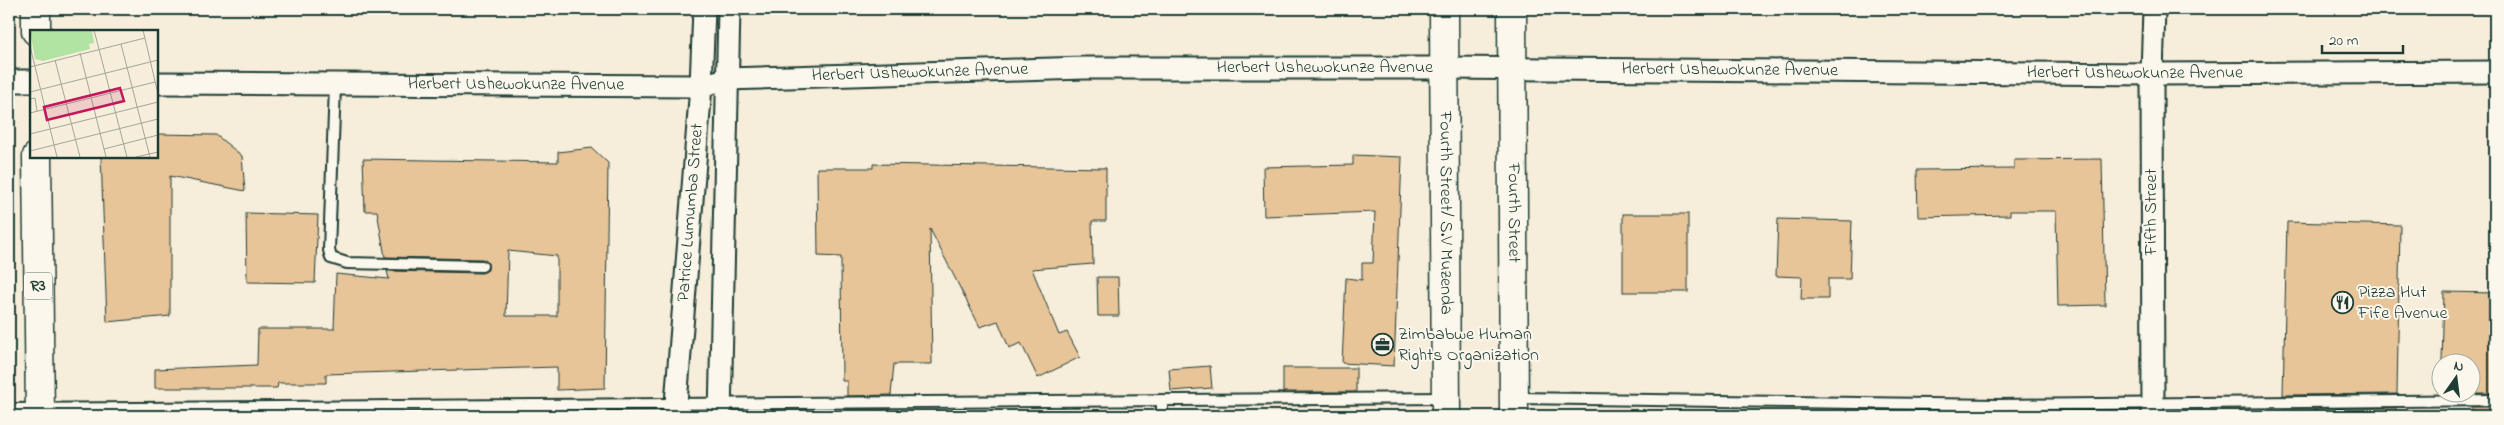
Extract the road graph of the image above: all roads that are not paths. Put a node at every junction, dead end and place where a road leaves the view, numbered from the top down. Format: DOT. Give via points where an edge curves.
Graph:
graph roads {
  1 [pos="36,9"];
  2 [pos="704,9"];
  3 [pos="729,9"];
  4 [pos="1444,9"];
  5 [pos="1512,9"];
  6 [pos="2154,9"];
  7 [pos="36,30"];
  8 [pos="1444,68"];
  9 [pos="1512,69"];
  10 [pos="2495,72"];
  11 [pos="2152,74"];
  12 [pos="726,79"];
  13 [pos="9,81"];
  14 [pos="30,81"];
  15 [pos="158,83"];
  16 [pos="335,86"];
  17 [pos="701,86"];
  18 [pos="37,158"];
  19 [pos="482,266"];
  20 [pos="2495,400"];
  21 [pos="1162,401"];
  22 [pos="1998,405"];
  23 [pos="1447,407"];
  24 [pos="1513,407"];
  25 [pos="9,409"];
  26 [pos="675,410"];
  27 [pos="2153,410"];
  28 [pos="720,411"];
  29 [pos="40,412"];
  30 [pos="1162,416"];
  31 [pos="1997,416"];
  1 -- 7 [label="main road"];
  2 -- 17 [label="street, Patrice Lumumba Street"];
  3 -- 12 [label="street, Patrice Lumumba Street"];
  4 -- 8 [label="main road, Fourth Street/ S.V Muzenda"];
  5 -- 9 [label="main road, Fourth Street"];
  6 -- 11 [label="street, Fifth Street"];
  8 -- 9 [label="street, Herbert Ushewokunze Avenue"];
  8 -- 12 [label="street, Herbert Ushewokunze Avenue" via="1085,68"];
  8 -- 23 [label="main road, Fourth Street/ S.V Muzenda"];
  9 -- 11 [label="street, Herbert Ushewokunze Avenue"];
  9 -- 24 [label="main road, Fourth Street"];
  10 -- 11 [label="street, Herbert Ushewokunze Avenue"];
  11 -- 27 [label="street, Fifth Street"];
  12 -- 17 [label="street, Herbert Ushewokunze Avenue"];
  12 -- 28 [label="street, Patrice Lumumba Street"];
  13 -- 14 [label="street"];
  15 -- 16 [label="street, Herbert Ushewokunze Avenue"];
  16 -- 17 [label="street, Herbert Ushewokunze Avenue"];
  16 -- 19 [label="lane" via="331,258 347,264"];
  17 -- 26 [label="street, Patrice Lumumba Street"];
  18 -- 29 [label="main road, R3"];
  20 -- 27 [label="lane"];
  21 -- 23 [label="lane"];
  21 -- 28 [label="lane"];
  21 -- 30 [label="lane"];
  22 -- 24 [label="lane"];
  22 -- 27 [label="lane"];
  22 -- 31 [label="lane"];
  25 -- 29 [label="lane"];
  26 -- 28 [label="lane"];
  26 -- 29 [label="lane"];
}
